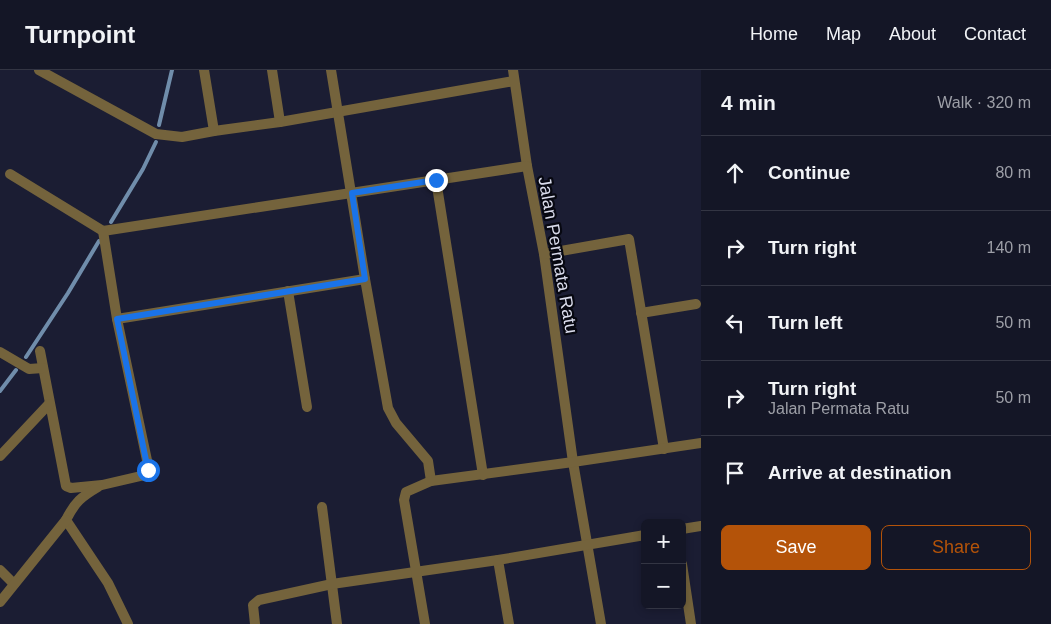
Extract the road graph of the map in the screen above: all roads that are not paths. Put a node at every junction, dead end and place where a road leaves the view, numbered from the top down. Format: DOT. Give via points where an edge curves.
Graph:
graph roads {
  1 [pos="39,70"];
  2 [pos="204,70"];
  3 [pos="272,70"];
  4 [pos="331,70"];
  5 [pos="513,70"];
  6 [pos="514,81"];
  7 [pos="339,112"];
  8 [pos="280,122"];
  9 [pos="214,131"];
  10 [pos="527,166"];
  11 [pos="10,174"];
  12 [pos="436,180"];
  13 [pos="352,193"];
  14 [pos="103,231"];
  15 [pos="544,254"];
  16 [pos="365,279"];
  17 [pos="288,291"];
  18 [pos="696,304"];
  19 [pos="641,313"];
  20 [pos="117,319"];
  21 [pos="40,351"];
  22 [pos="0,352"];
  23 [pos="42,368"];
  24 [pos="49,404"];
  25 [pos="307,407"];
  26 [pos="701,443"];
  27 [pos="664,448"];
  28 [pos="0,456"];
  29 [pos="574,462"];
  30 [pos="483,475"];
  31 [pos="431,481"];
  32 [pos="102,485"];
  33 [pos="322,507"];
  34 [pos="66,520"];
  35 [pos="701,526"];
  36 [pos="686,528"];
  37 [pos="641,535"];
  38 [pos="588,544"];
  39 [pos="498,560"];
  40 [pos="0,570"];
  41 [pos="417,572"];
  42 [pos="14,584"];
  43 [pos="332,584"];
  44 [pos="686,588"];
  45 [pos="0,602"];
  46 [pos="128,624"];
  47 [pos="255,624"];
  48 [pos="338,624"];
  49 [pos="424,624"];
  50 [pos="509,624"];
  51 [pos="600,624"];
  52 [pos="692,624"];
  1 -- 9 [label="street" via="156,134 182,137"];
  2 -- 9 [label="street"];
  3 -- 8 [label="street"];
  4 -- 7 [label="street"];
  5 -- 6 [label="street"];
  6 -- 7 [label="street"];
  6 -- 10 [label="street"];
  7 -- 8 [label="street"];
  7 -- 13 [label="street"];
  8 -- 9 [label="street"];
  10 -- 12 [label="street, Jalan Permata Ratu"];
  10 -- 15 [label="street, Jalan Permata Ratu"];
  11 -- 14 [label="street"];
  12 -- 13 [label="street, Jalan Permata Ratu"];
  12 -- 30 [label="street"];
  13 -- 14 [label="street, Jalan Permata Ratu"];
  13 -- 16 [label="street"];
  14 -- 20 [label="street"];
  15 -- 19 [label="street" via="629,240"];
  15 -- 29 [label="street, Jalan Permata Ratu"];
  16 -- 17 [label="street"];
  16 -- 31 [label="street" via="388,408 396,423 428,461"];
  17 -- 20 [label="street"];
  17 -- 25 [label="street"];
  18 -- 19 [label="street"];
  19 -- 27 [label="street"];
  20 -- 32 [label="street" via="148,470 141,477"];
  21 -- 23 [label="street"];
  22 -- 23 [label="street" via="29,369"];
  23 -- 24 [label="street"];
  24 -- 28 [label="street"];
  24 -- 32 [label="street" via="66,486"];
  26 -- 27 [label="street"];
  27 -- 29 [label="street"];
  29 -- 30 [label="street"];
  29 -- 38 [label="street, Jalan Permata Ratu"];
  30 -- 31 [label="street"];
  31 -- 41 [label="street" via="404,494"];
  32 -- 34 [label="street" via="81,497"];
  33 -- 43 [label="street"];
  34 -- 42 [label="street"];
  34 -- 46 [label="street" via="108,583"];
  35 -- 36 [label="street"];
  37 -- 38 [label="street"];
  38 -- 39 [label="street"];
  38 -- 51 [label="street, Jalan Permata Ratu"];
  39 -- 41 [label="street"];
  39 -- 50 [label="street"];
  40 -- 42 [label="street"];
  41 -- 43 [label="street"];
  41 -- 49 [label="street"];
  42 -- 45 [label="street"];
  43 -- 47 [label="street" via="255,602"];
  43 -- 48 [label="street"];
  44 -- 52 [label="street"];
}
